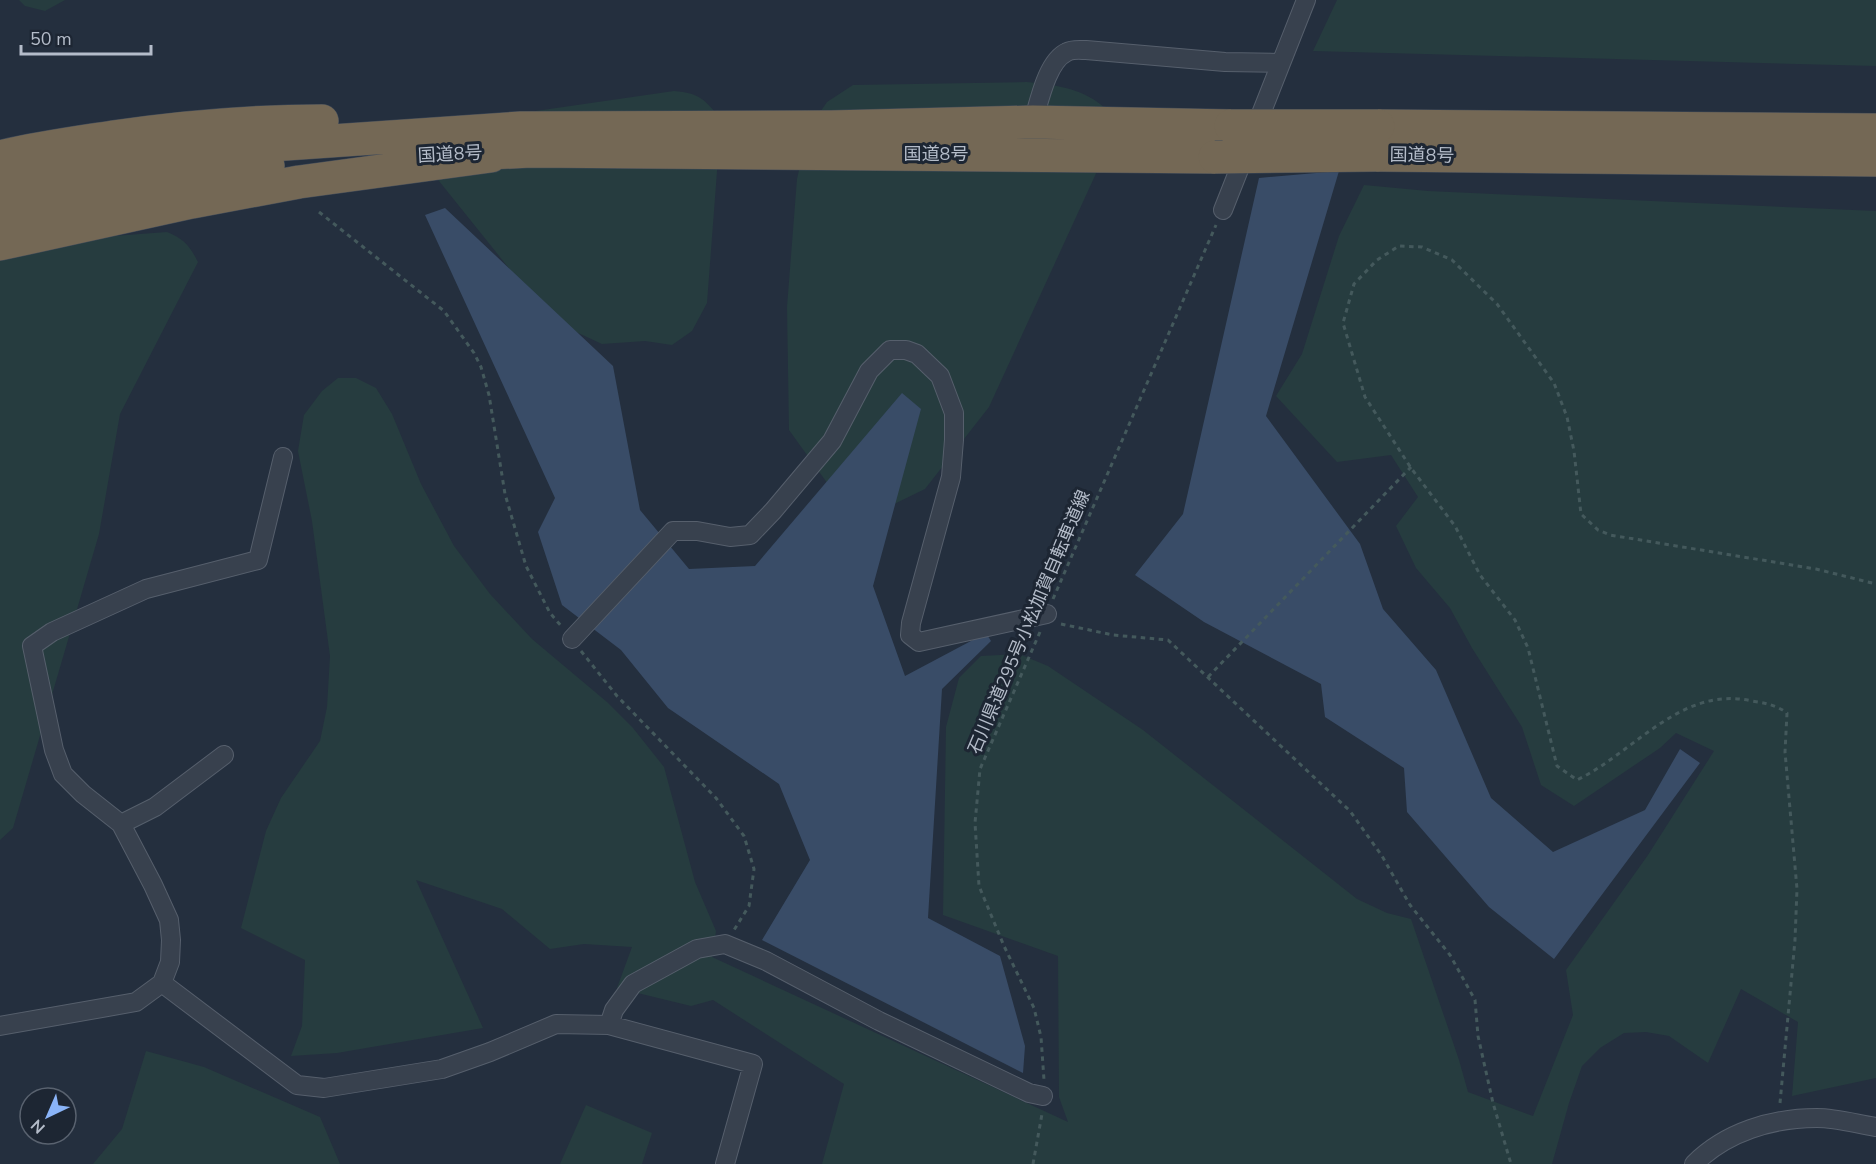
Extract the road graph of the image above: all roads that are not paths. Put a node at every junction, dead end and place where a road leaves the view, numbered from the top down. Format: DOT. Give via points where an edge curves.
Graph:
graph roads {
  1 [pos="1306,0"];
  2 [pos="1279,63"];
  3 [pos="1033,122"];
  4 [pos="1876,130"];
  5 [pos="526,139"];
  6 [pos="1377,140"];
  7 [pos="0,157"];
  8 [pos="1876,160"];
  9 [pos="0,184"];
  10 [pos="1223,210"];
  11 [pos="0,212"];
  12 [pos="0,244"];
  13 [pos="283,457"];
  14 [pos="1046,617"];
  15 [pos="577,635"];
  16 [pos="224,755"];
  17 [pos="121,824"];
  18 [pos="162,983"];
  19 [pos="609,1025"];
  20 [pos="0,1026"];
  21 [pos="1043,1096"];
  22 [pos="1876,1127"];
  23 [pos="725,1164"];
  24 [pos="1694,1164"];
  1 -- 2 [label="street"];
  2 -- 3 [label="street" via="1069,50 1052,66"];
  2 -- 10 [label="street"];
  3 -- 5 [label="highway, 国道8号"];
  3 -- 6 [label="highway, 国道8号, bridge" via="1231,126"];
  4 -- 6 [label="highway, 国道8号"];
  5 -- 6 [label="highway, 国道8号, bridge" via="1215,157"];
  5 -- 7 [label="highway" via="411,121 272,121 178,128"];
  5 -- 9 [label="highway, 国道8号" via="204,150"];
  5 -- 11 [label="highway, 国道8号" via="200,175"];
  5 -- 12 [label="highway" via="192,202"];
  6 -- 8 [label="highway, 国道8号"];
  13 -- 17 [label="street" via="258,560 146,588 52,632 32,646 54,750 63,774"];
  14 -- 15 [label="street" via="919,642 910,635 910,623 951,477 954,413 940,376 917,354 890,350 869,371 831,441 750,535 730,537 674,531"];
  16 -- 17 [label="street" via="155,807"];
  17 -- 18 [label="street" via="169,920 170,962"];
  18 -- 19 [label="street" via="297,1085 324,1088 442,1069 556,1024"];
  18 -- 20 [label="street" via="136,1002"];
  19 -- 21 [label="street" via="614,1010 633,984 697,949 725,944 1029,1093"];
  19 -- 23 [label="street" via="753,1064"];
  22 -- 24 [label="street" via="1819,1118 1779,1120 1709,1149"];
}
